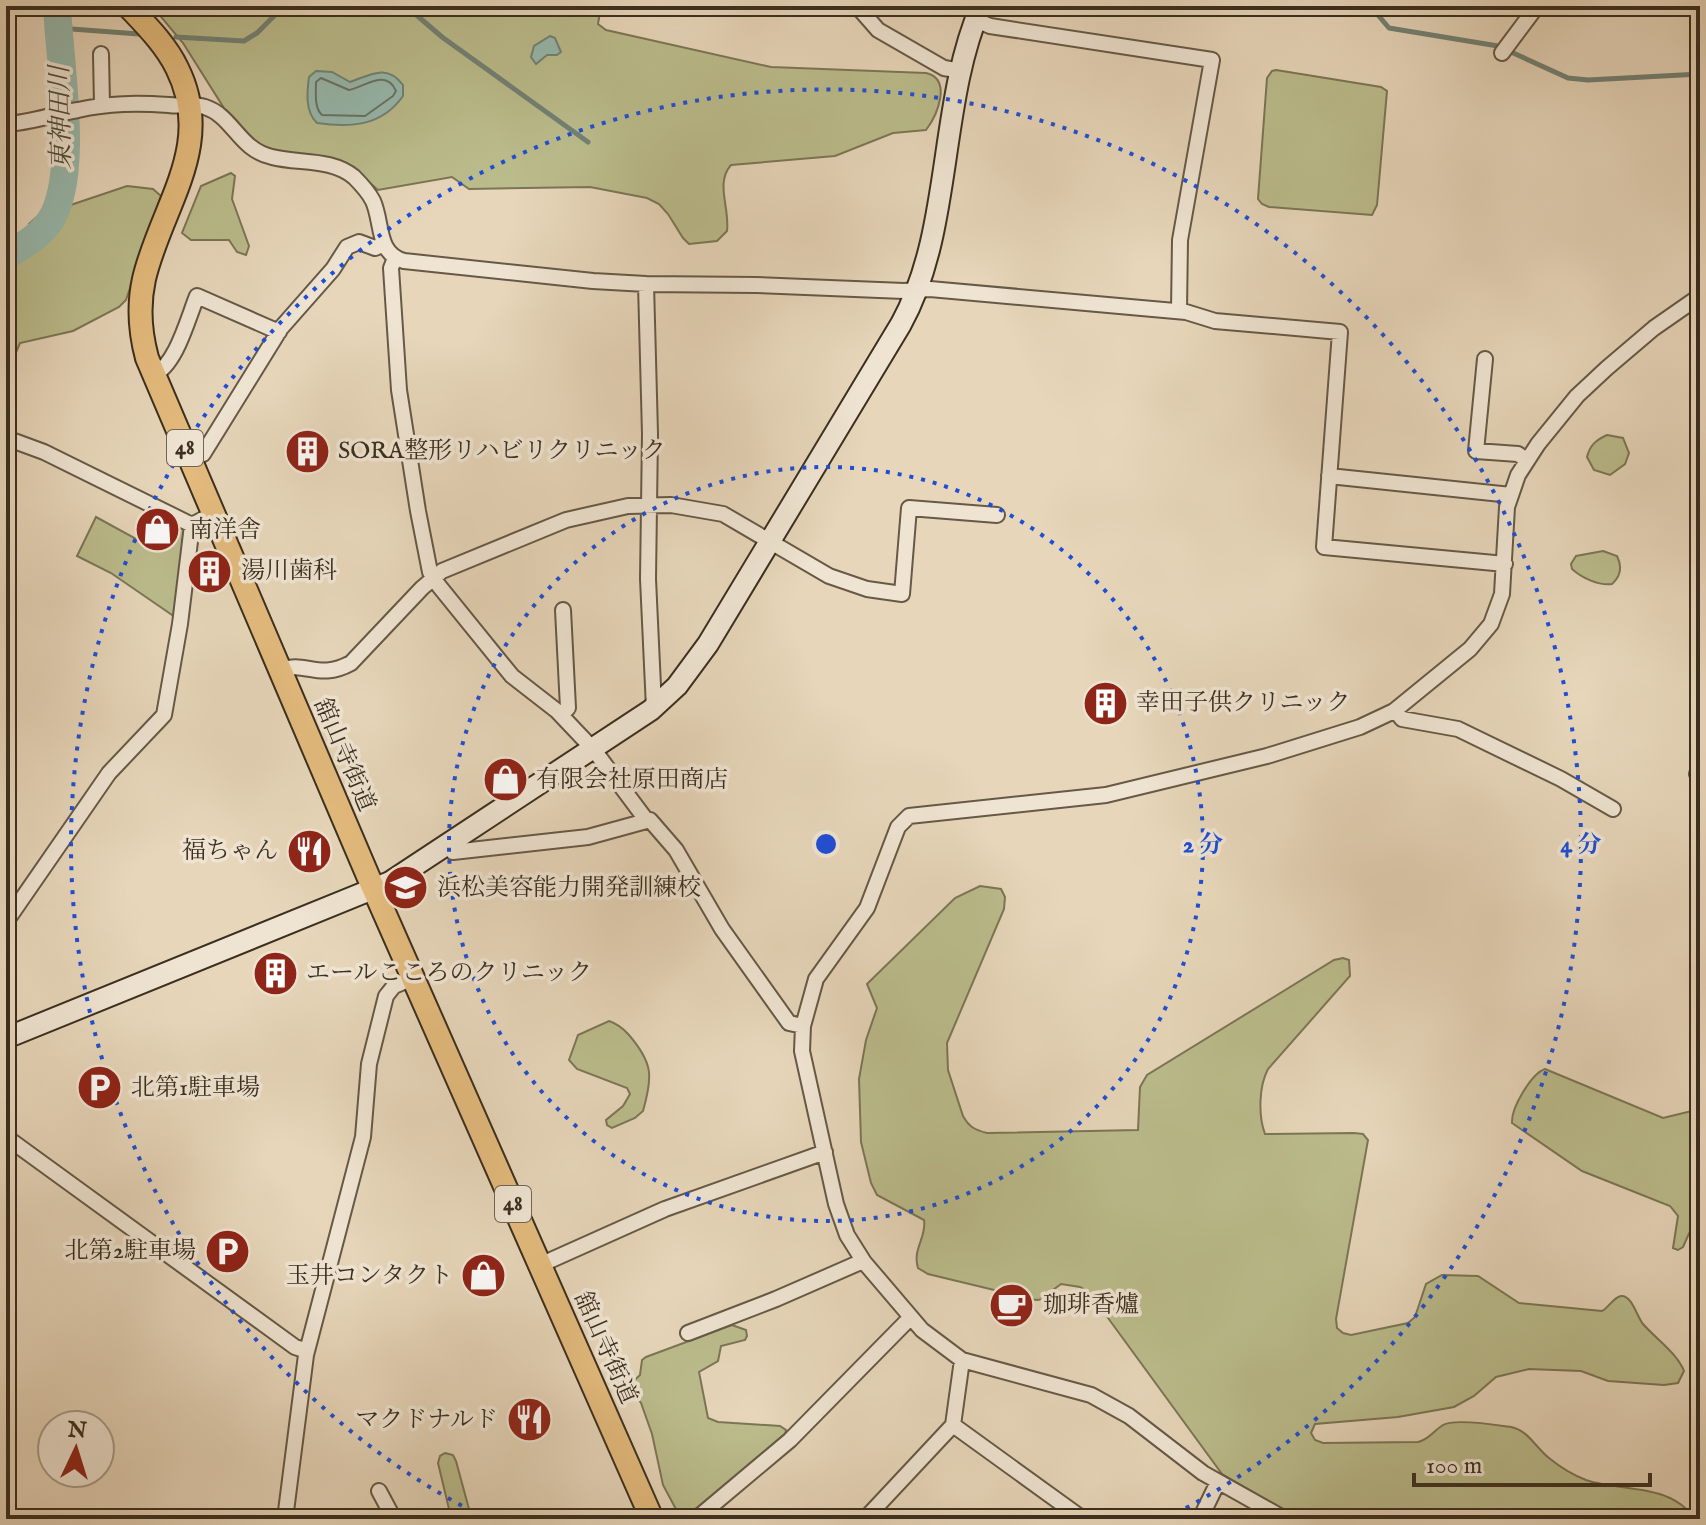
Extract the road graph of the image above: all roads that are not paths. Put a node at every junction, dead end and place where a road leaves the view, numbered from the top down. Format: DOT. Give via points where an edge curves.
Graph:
graph roads {
  1 [pos="128,6"];
  2 [pos="857,6"];
  3 [pos="1537,6"];
  4 [pos="978,13"];
  5 [pos="1502,53"];
  6 [pos="101,54"];
  7 [pos="962,71"];
  8 [pos="102,105"];
  9 [pos="189,105"];
  10 [pos="6,124"];
  11 [pos="384,244"];
  12 [pos="395,258"];
  13 [pos="646,284"];
  14 [pos="917,290"];
  15 [pos="1700,296"];
  16 [pos="1179,311"];
  17 [pos="279,332"];
  18 [pos="1485,359"];
  19 [pos="153,375"];
  20 [pos="6,438"];
  21 [pos="190,459"];
  22 [pos="1526,460"];
  23 [pos="1329,476"];
  24 [pos="1511,495"];
  25 [pos="647,505"];
  26 [pos="213,514"];
  27 [pos="997,515"];
  28 [pos="192,525"];
  29 [pos="770,541"];
  30 [pos="1505,564"];
  31 [pos="434,578"];
  32 [pos="563,610"];
  33 [pos="280,670"];
  34 [pos="654,708"];
  35 [pos="1395,710"];
  36 [pos="561,715"];
  37 [pos="594,750"];
  38 [pos="1700,768"];
  39 [pos="1700,776"];
  40 [pos="1613,809"];
  41 [pos="647,821"];
  42 [pos="448,844"];
  43 [pos="373,888"];
  44 [pos="6,922"];
  45 [pos="413,978"];
  46 [pos="803,1026"];
  47 [pos="6,1038"];
  48 [pos="6,1137"];
  49 [pos="825,1152"];
  50 [pos="863,1261"];
  51 [pos="540,1265"];
  52 [pos="911,1317"];
  53 [pos="688,1333"];
  54 [pos="307,1351"];
  55 [pos="962,1360"];
  56 [pos="953,1425"];
  57 [pos="1218,1482"];
  58 [pos="379,1491"];
  59 [pos="868,1518"];
  60 [pos="285,1519"];
  61 [pos="394,1519"];
  62 [pos="652,1519"];
  63 [pos="696,1519"];
  64 [pos="1083,1519"];
  65 [pos="1200,1519"];
  66 [pos="1285,1519"];
  1 -- 9 [label="main road, 舘山寺街道 / 48" via="168,53"];
  2 -- 7 [label="street" via="878,30 944,68"];
  3 -- 5 [label="street"];
  4 -- 7 [label="street"];
  4 -- 16 [label="street" via="990,26 1212,60 1178,254"];
  6 -- 8 [label="street"];
  7 -- 14 [label="street"];
  8 -- 9 [label="street"];
  8 -- 10 [label="street"];
  9 -- 11 [label="street" via="215,111 256,152 334,166 350,174 372,200"];
  9 -- 19 [label="main road, 舘山寺街道 / 48" via="187,160 142,294 143,342"];
  11 -- 12 [label="street"];
  11 -- 17 [label="street" via="375,248 359,242 347,247"];
  12 -- 13 [label="street"];
  12 -- 31 [label="street" via="391,268 399,390"];
  13 -- 14 [label="street"];
  13 -- 25 [label="street"];
  14 -- 16 [label="street"];
  14 -- 29 [label="street"];
  15 -- 22 [label="street" via="1599,375"];
  16 -- 23 [label="street" via="1215,321 1340,332"];
  17 -- 19 [label="street" via="197,296 174,354 163,371"];
  17 -- 21 [label="street" via="203,454"];
  18 -- 22 [label="street" via="1476,451 1518,454"];
  19 -- 21 [label="main road, 舘山寺街道 / 48"];
  20 -- 28 [label="street"];
  21 -- 26 [label="main road, 舘山寺街道 / 48"];
  22 -- 24 [label="street"];
  23 -- 24 [label="street"];
  23 -- 30 [label="street" via="1324,547"];
  24 -- 30 [label="street" via="1504,524"];
  25 -- 29 [label="street" via="723,514"];
  25 -- 31 [label="street" via="566,520"];
  25 -- 34 [label="street"];
  26 -- 28 [label="street"];
  26 -- 33 [label="main road, 舘山寺街道 / 48"];
  27 -- 29 [label="street" via="909,508 902,594 829,576"];
  28 -- 44 [label="street" via="164,715 109,773"];
  29 -- 34 [label="street" via="689,672"];
  30 -- 35 [label="street" via="1498,609 1481,637"];
  31 -- 33 [label="street" via="351,663 326,672"];
  31 -- 36 [label="street" via="512,676"];
  32 -- 36 [label="street" via="568,708"];
  33 -- 43 [label="main road, 舘山寺街道 / 48"];
  34 -- 37 [label="street"];
  35 -- 40 [label="street" via="1402,719 1458,729"];
  35 -- 46 [label="street" via="1360,727 1267,756 1106,795 904,818 867,908 816,979"];
  36 -- 37 [label="street"];
  37 -- 41 [label="street"];
  37 -- 42 [label="street"];
  38 -- 39 [label="street"];
  41 -- 42 [label="street" via="574,839 453,852"];
  41 -- 46 [label="street" via="676,850 727,936 789,1023"];
  42 -- 43 [label="street"];
  43 -- 45 [label="main road, 舘山寺街道 / 48"];
  43 -- 47 [label="street"];
  45 -- 51 [label="main road, 舘山寺街道 / 48"];
  45 -- 54 [label="street" via="386,996 368,1072 363,1137"];
  46 -- 49 [label="street" via="802,1051"];
  48 -- 54 [label="street"];
  49 -- 50 [label="street" via="841,1219"];
  49 -- 51 [label="street" via="665,1209"];
  50 -- 52 [label="street"];
  50 -- 53 [label="street"];
  51 -- 62 [label="main road, 舘山寺街道 / 48"];
  52 -- 55 [label="street"];
  52 -- 63 [label="street" via="790,1440"];
  54 -- 60 [label="street"];
  55 -- 56 [label="street"];
  55 -- 57 [label="street" via="1091,1395 1129,1416"];
  56 -- 59 [label="street"];
  56 -- 64 [label="street"];
  57 -- 65 [label="street"];
  57 -- 66 [label="street"];
  58 -- 61 [label="street"];
}
